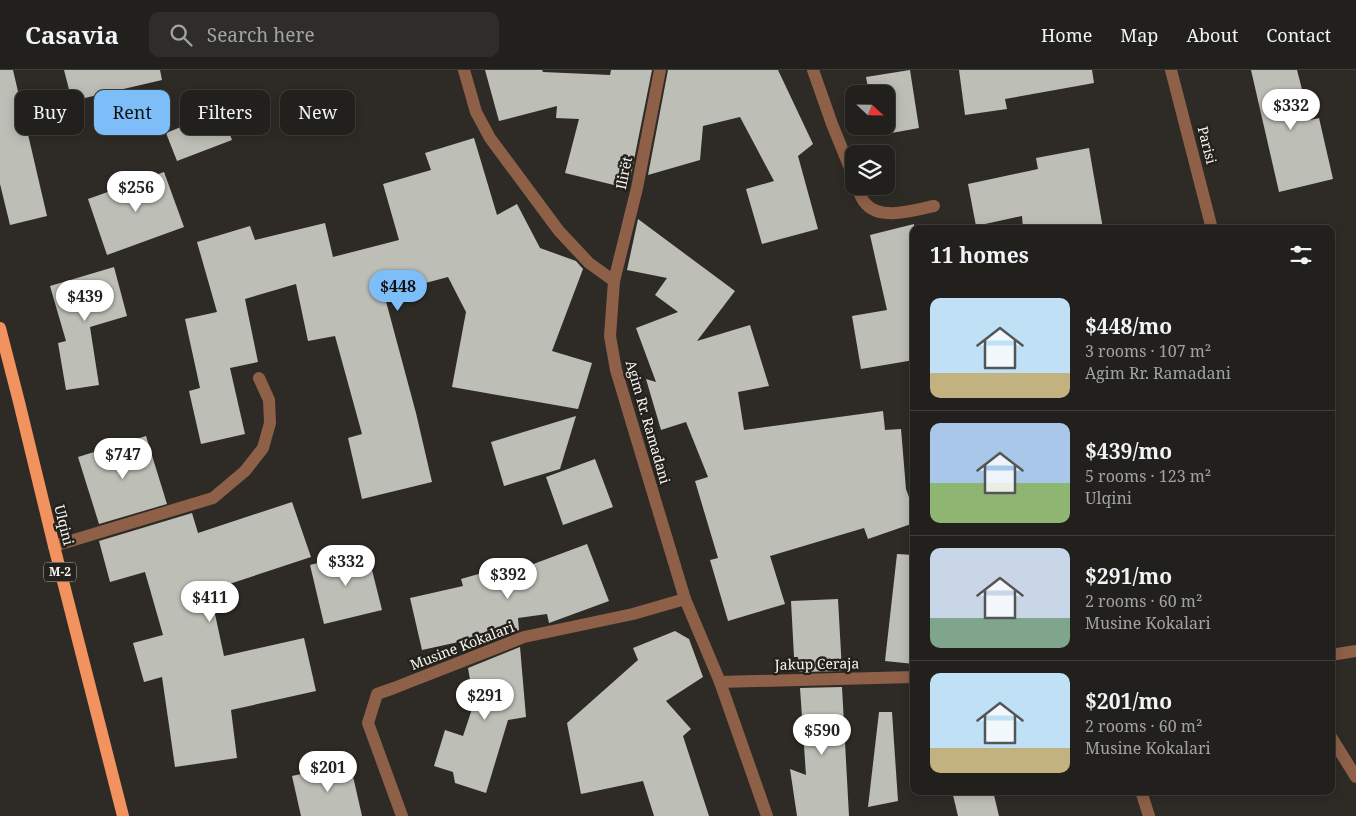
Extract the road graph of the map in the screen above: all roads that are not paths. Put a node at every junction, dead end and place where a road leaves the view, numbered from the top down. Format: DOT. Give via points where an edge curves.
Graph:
graph roads {
  1 [pos="464,70"];
  2 [pos="660,70"];
  3 [pos="813,70"];
  4 [pos="1171,70"];
  5 [pos="845,156"];
  6 [pos="860,195"];
  7 [pos="934,206"];
  8 [pos="1211,225"];
  9 [pos="614,281"];
  10 [pos="0,328"];
  11 [pos="259,378"];
  12 [pos="54,546"];
  13 [pos="685,599"];
  14 [pos="1356,651"];
  15 [pos="1335,654"];
  16 [pos="910,677"];
  17 [pos="720,682"];
  18 [pos="1335,744"];
  19 [pos="1356,778"];
  20 [pos="1142,795"];
  21 [pos="123,816"];
  22 [pos="402,816"];
  23 [pos="767,816"];
  24 [pos="1150,816"];
  1 -- 9 [label="street" via="476,112 490,138 559,231 589,263"];
  2 -- 9 [label="street, Ilirët" via="637,188"];
  3 -- 5 [label="street"];
  4 -- 8 [label="street, Parisi"];
  6 -- 7 [label="street" via="866,205 879,212 899,213"];
  9 -- 13 [label="street, Agim Rr. Ramadani" via="610,336 616,370"];
  10 -- 12 [label="main road, Ulqini / M-2"];
  11 -- 12 [label="street" via="269,400 270,423 263,448 245,471 213,498"];
  12 -- 21 [label="main road, Ulqini / M-2"];
  13 -- 17 [label="street, Agim Rr. Ramadani"];
  13 -- 22 [label="street, Musine Kokalari" via="633,614 524,637 377,694 368,723"];
  14 -- 15 [label="street"];
  16 -- 17 [label="street, Jakup Ceraja"];
  17 -- 23 [label="street, Agim Rr. Ramadani"];
  18 -- 19 [label="street"];
  20 -- 24 [label="street"];
}
